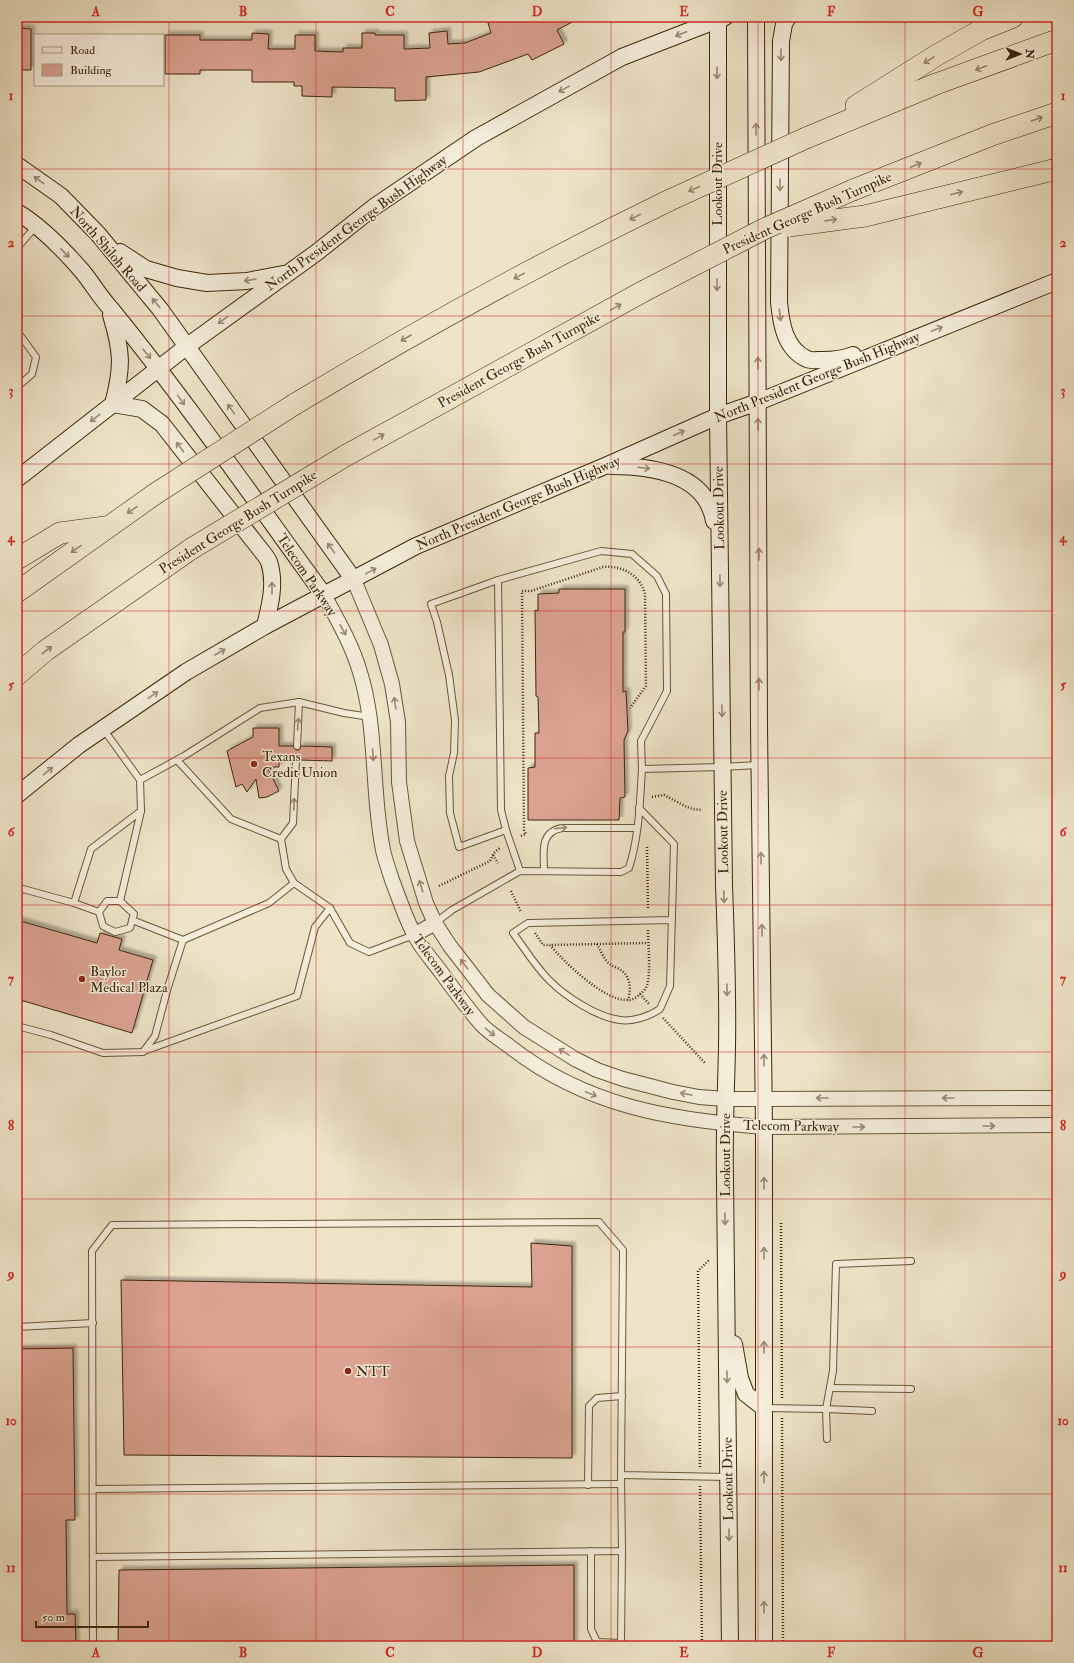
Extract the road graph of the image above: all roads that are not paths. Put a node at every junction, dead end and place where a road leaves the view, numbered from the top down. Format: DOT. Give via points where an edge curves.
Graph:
graph roads {
  1 [pos="756,17"];
  2 [pos="788,17"];
  3 [pos="1014,17"];
  4 [pos="720,18"];
  5 [pos="1057,40"];
  6 [pos="1057,112"];
  7 [pos="806,138"];
  8 [pos="17,165"];
  9 [pos="1057,169"];
  10 [pos="17,212"];
  11 [pos="36,226"];
  12 [pos="764,230"];
  13 [pos="107,244"];
  14 [pos="17,248"];
  15 [pos="289,272"];
  16 [pos="1057,281"];
  17 [pos="108,306"];
  18 [pos="17,331"];
  19 [pos="186,347"];
  20 [pos="888,348"];
  21 [pos="158,368"];
  22 [pos="17,387"];
  23 [pos="758,402"];
  24 [pos="113,404"];
  25 [pos="718,416"];
  26 [pos="605,466"];
  27 [pos="18,476"];
  28 [pos="108,527"];
  29 [pos="720,555"];
  30 [pos="17,559"];
  31 [pos="354,580"];
  32 [pos="498,580"];
  33 [pos="17,592"];
  34 [pos="324,595"];
  35 [pos="265,626"];
  36 [pos="17,675"];
  37 [pos="299,702"];
  38 [pos="370,717"];
  39 [pos="103,728"];
  40 [pos="297,746"];
  41 [pos="177,760"];
  42 [pos="296,760"];
  43 [pos="760,764"];
  44 [pos="722,767"];
  45 [pos="642,769"];
  46 [pos="140,780"];
  47 [pos="17,795"];
  48 [pos="640,808"];
  49 [pos="141,811"];
  50 [pos="637,828"];
  51 [pos="506,830"];
  52 [pos="281,839"];
  53 [pos="520,871"];
  54 [pos="544,871"];
  55 [pos="294,883"];
  56 [pos="17,894"];
  57 [pos="120,900"];
  58 [pos="74,903"];
  59 [pos="330,908"];
  60 [pos="99,912"];
  61 [pos="132,920"];
  62 [pos="672,920"];
  63 [pos="435,922"];
  64 [pos="414,935"];
  65 [pos="183,940"];
  66 [pos="17,1026"];
  67 [pos="143,1052"];
  68 [pos="1057,1098"];
  69 [pos="725,1099"];
  70 [pos="764,1099"];
  71 [pos="724,1124"];
  72 [pos="1057,1126"];
  73 [pos="764,1127"];
  74 [pos="911,1261"];
  75 [pos="726,1311"];
  76 [pos="93,1323"];
  77 [pos="17,1326"];
  78 [pos="830,1388"];
  79 [pos="911,1389"];
  80 [pos="622,1396"];
  81 [pos="764,1408"];
  82 [pos="826,1409"];
  83 [pos="872,1411"];
  84 [pos="827,1439"];
  85 [pos="621,1475"];
  86 [pos="728,1477"];
  87 [pos="620,1484"];
  88 [pos="588,1485"];
  89 [pos="93,1489"];
  90 [pos="591,1551"];
  91 [pos="622,1551"];
  92 [pos="93,1557"];
  93 [pos="621,1644"];
  94 [pos="93,1646"];
  95 [pos="730,1646"];
  96 [pos="764,1646"];
  23 -- 1 [label="main road, one-way"];
  2 -- 20 [label="main road, one-way" via="781,41 781,323 787,340 795,350 808,359 845,358 866,350"];
  3 -- 7 [label="highway, one-way" via="980,30 937,55"];
  4 -- 15 [label="main road, North President George Bush Highway, one-way" via="622,57 476,138 374,207"];
  4 -- 25 [label="main road, Lookout Drive, one-way"];
  5 -- 7 [label="highway, one-way" via="936,84"];
  12 -- 6 [label="highway, President George Bush Turnpike, one-way, bridge" via="853,190"];
  7 -- 28 [label="highway, one-way, bridge" via="670,200 566,251 469,303 295,404"];
  13 -- 8 [label="main road, North Shiloh Road, one-way" via="61,196"];
  12 -- 9 [label="highway, one-way, bridge" via="864,216"];
  10 -- 11 [label="main road"];
  11 -- 14 [label="lane"];
  11 -- 17 [label="main road, one-way" via="73,261"];
  36 -- 12 [label="highway, President George Bush Turnpike, one-way, bridge" via="45,651 191,549 345,456 644,291"];
  15 -- 13 [label="main road, one-way" via="247,281 207,283 146,269"];
  19 -- 13 [label="main road, North Shiloh Road, one-way" via="160,309"];
  15 -- 19 [label="main road, North President George Bush Highway, one-way"];
  20 -- 16 [label="main road, North President George Bush Highway, one-way"];
  17 -- 21 [label="main road, one-way"];
  17 -- 24 [label="main road" via="117,334 121,362"];
  18 -- 22 [label="lane" via="36,357 32,374"];
  19 -- 21 [label="main road, North President George Bush Highway"];
  31 -- 19 [label="main road, Telecom Parkway, one-way"];
  20 -- 23 [label="main road, North President George Bush Highway"];
  21 -- 24 [label="main road, North President George Bush Highway"];
  21 -- 34 [label="main road, Telecom Parkway, one-way"];
  23 -- 25 [label="main road, North President George Bush Highway"];
  43 -- 23 [label="main road, one-way"];
  24 -- 27 [label="main road, North President George Bush Highway, one-way"];
  35 -- 24 [label="main road, one-way" via="272,600 269,561 162,424 142,409"];
  26 -- 25 [label="main road, North President George Bush Highway, one-way"];
  25 -- 29 [label="main road, Lookout Drive"];
  26 -- 29 [label="main road, one-way" via="628,466 672,473 698,490 708,502 714,518"];
  31 -- 26 [label="main road, North President George Bush Highway, one-way" via="416,546"];
  28 -- 30 [label="highway" via="60,533"];
  28 -- 33 [label="highway, one-way"];
  29 -- 44 [label="main road, Lookout Drive, one-way"];
  31 -- 34 [label="main road, North President George Bush Highway"];
  63 -- 31 [label="street, Telecom Parkway, one-way" via="426,903 407,841 399,782 398,722 392,684 381,645"];
  32 -- 45 [label="lane" via="601,550 632,554 657,576 666,594 667,691 641,741"];
  32 -- 51 [label="lane" via="500,810"];
  32 -- 51 [label="lane" via="431,604 449,675 455,720 450,813 460,847"];
  34 -- 35 [label="main road, North President George Bush Highway"];
  34 -- 38 [label="street, Telecom Parkway, one-way" via="348,639 360,670"];
  39 -- 35 [label="main road, North President George Bush Highway, one-way" via="186,672"];
  37 -- 38 [label="lane"];
  40 -- 37 [label="lane, one-way"];
  37 -- 41 [label="lane" via="260,708"];
  38 -- 64 [label="street, Telecom Parkway, one-way" via="377,813 383,852 401,907"];
  39 -- 46 [label="lane"];
  47 -- 39 [label="main road, North President George Bush Highway, one-way"];
  41 -- 46 [label="lane"];
  41 -- 52 [label="lane" via="231,819"];
  52 -- 42 [label="lane, one-way" via="293,824"];
  43 -- 44 [label="lane"];
  70 -- 43 [label="main road, one-way"];
  44 -- 45 [label="lane"];
  44 -- 69 [label="main road, Lookout Drive, one-way" via="727,1048"];
  45 -- 48 [label="lane"];
  46 -- 49 [label="lane"];
  48 -- 50 [label="lane"];
  48 -- 62 [label="lane" via="674,844"];
  49 -- 57 [label="lane"];
  49 -- 58 [label="lane" via="91,849"];
  50 -- 54 [label="lane" via="629,868 621,872"];
  54 -- 50 [label="lane, one-way" via="545,841 554,829"];
  51 -- 53 [label="lane"];
  52 -- 55 [label="lane" via="286,869"];
  53 -- 54 [label="lane"];
  53 -- 63 [label="lane"];
  55 -- 59 [label="lane"];
  55 -- 65 [label="lane" via="269,903"];
  56 -- 58 [label="lane" via="23,889"];
  57 -- 60 [label="lane" via="107,901"];
  57 -- 61 [label="lane" via="134,914"];
  58 -- 60 [label="lane"];
  59 -- 64 [label="lane" via="350,943 369,952"];
  59 -- 67 [label="lane" via="315,927 297,996"];
  60 -- 61 [label="lane" via="103,926 115,932 130,928"];
  61 -- 65 [label="lane"];
  62 -- 62 [label="lane" via="670,986 660,1009 637,1019 620,1020 593,1012 566,994 549,980 513,933 528,923"];
  63 -- 64 [label="street"];
  69 -- 63 [label="street, Telecom Parkway, one-way" via="673,1092 622,1079 597,1070 537,1035 524,1027 488,994 450,946"];
  64 -- 71 [label="street, Telecom Parkway, one-way" via="482,1026 539,1068 581,1090 622,1104 671,1117"];
  65 -- 67 [label="lane" via="155,1036"];
  66 -- 67 [label="lane" via="103,1053"];
  68 -- 70 [label="street, Telecom Parkway, one-way"];
  69 -- 70 [label="street, Telecom Parkway"];
  69 -- 71 [label="main road, Lookout Drive"];
  70 -- 73 [label="main road"];
  71 -- 73 [label="street, Telecom Parkway"];
  71 -- 75 [label="main road, Lookout Drive, one-way"];
  73 -- 72 [label="street, Telecom Parkway, one-way"];
  81 -- 73 [label="main road, one-way"];
  74 -- 78 [label="lane" via="836,1264 833,1371"];
  75 -- 81 [label="main road" via="740,1378 746,1394"];
  75 -- 86 [label="main road, Lookout Drive, one-way"];
  76 -- 77 [label="lane"];
  76 -- 80 [label="lane" via="92,1251 112,1225 599,1222 623,1250"];
  76 -- 89 [label="lane"];
  78 -- 79 [label="lane"];
  78 -- 82 [label="lane"];
  80 -- 85 [label="lane"];
  80 -- 88 [label="lane" via="597,1398 589,1406"];
  81 -- 82 [label="lane"];
  96 -- 81 [label="main road, one-way"];
  82 -- 83 [label="lane"];
  82 -- 84 [label="lane"];
  85 -- 86 [label="lane"];
  85 -- 87 [label="lane"];
  86 -- 95 [label="main road, Lookout Drive, one-way"];
  87 -- 88 [label="lane"];
  87 -- 91 [label="lane"];
  88 -- 89 [label="lane"];
  89 -- 92 [label="lane"];
  90 -- 91 [label="lane"];
  90 -- 92 [label="lane"];
  90 -- 93 [label="lane" via="591,1629 597,1642"];
  91 -- 93 [label="lane"];
  92 -- 94 [label="lane"];
}
